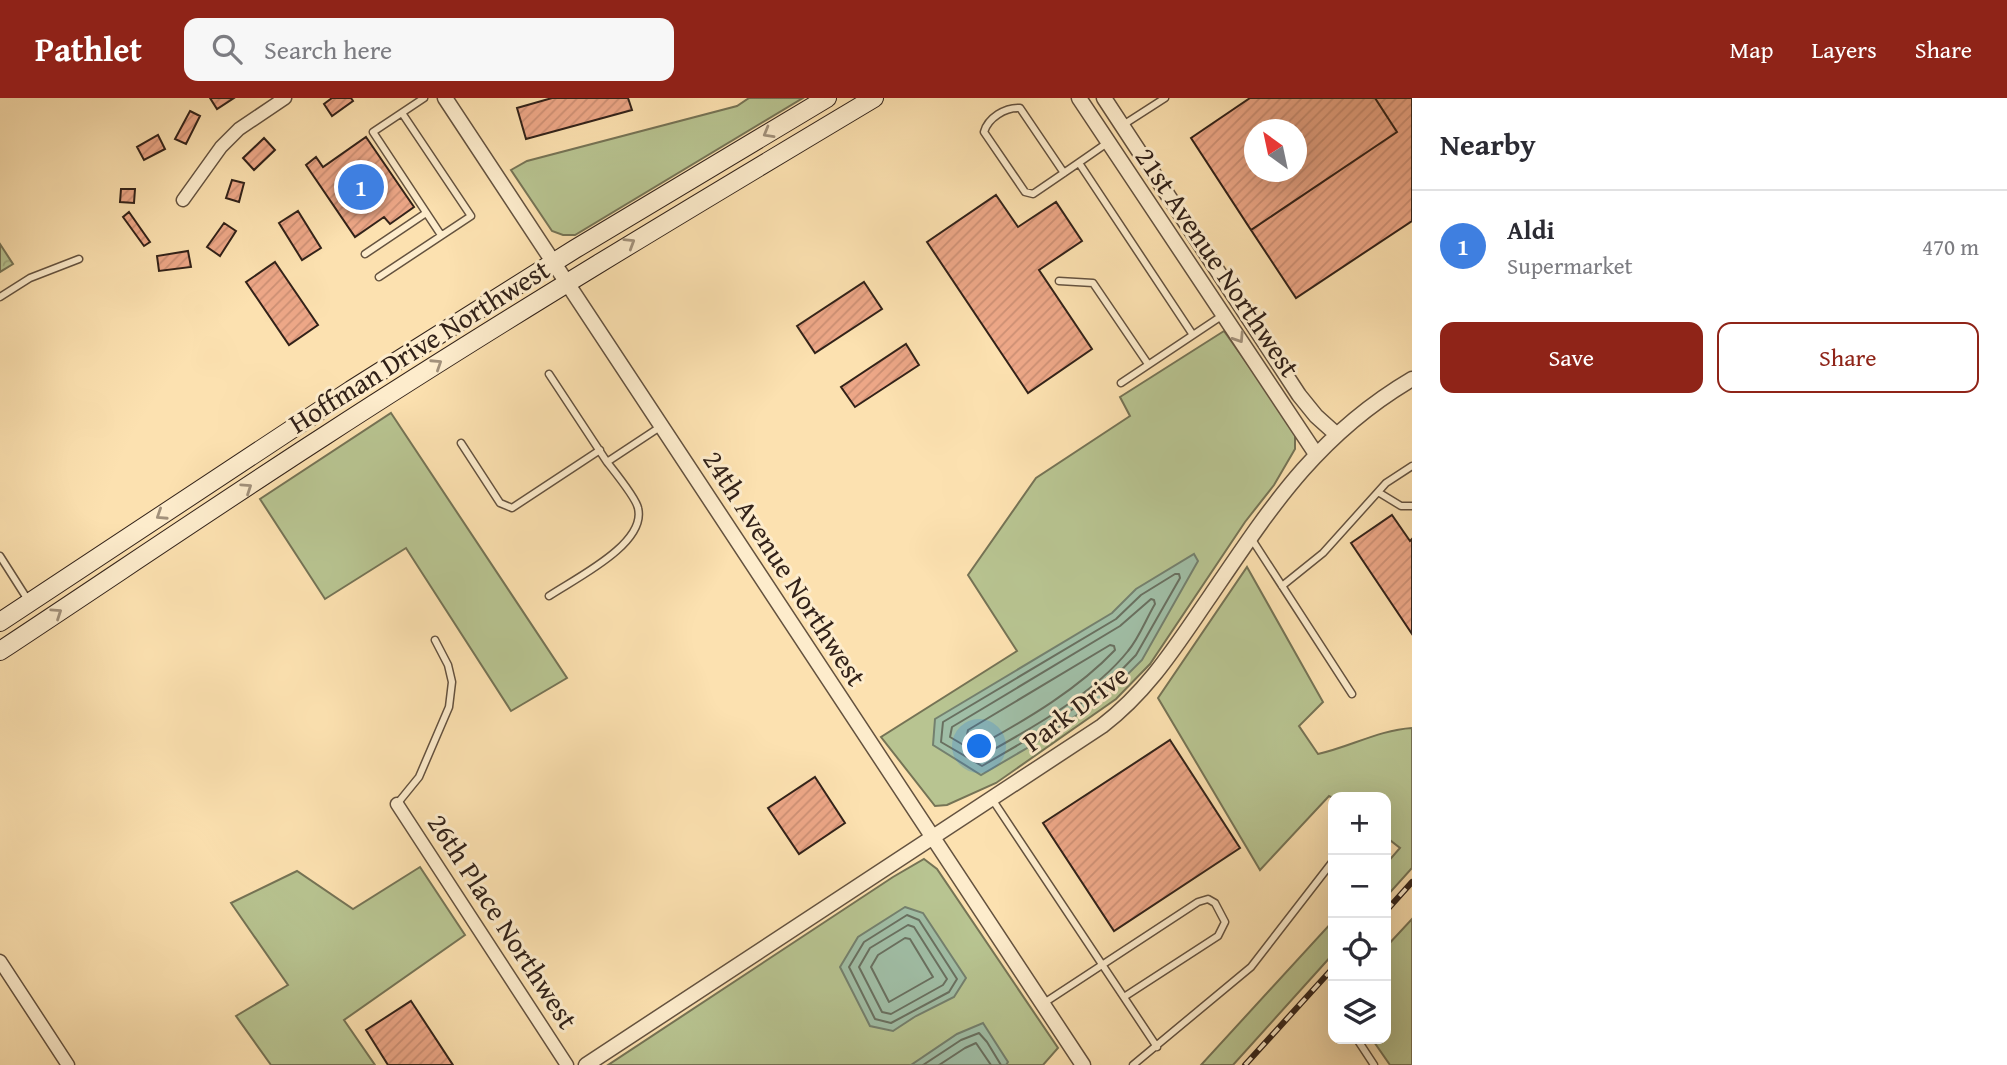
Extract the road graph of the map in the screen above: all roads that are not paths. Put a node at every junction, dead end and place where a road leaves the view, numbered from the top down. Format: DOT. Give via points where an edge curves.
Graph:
graph roads {
  1 [pos="285,98"];
  2 [pos="424,98"];
  3 [pos="445,98"];
  4 [pos="827,98"];
  5 [pos="874,98"];
  6 [pos="1079,98"];
  7 [pos="1104,98"];
  8 [pos="1165,98"];
  9 [pos="402,113"];
  10 [pos="1122,126"];
  11 [pos="1109,142"];
  12 [pos="1080,163"];
  13 [pos="1064,173"];
  14 [pos="183,200"];
  15 [pos="426,213"];
  16 [pos="441,235"];
  17 [pos="365,254"];
  18 [pos="79,259"];
  19 [pos="554,262"];
  20 [pos="379,277"];
  21 [pos="1059,281"];
  22 [pos="568,282"];
  23 [pos="0,297"];
  24 [pos="1223,314"];
  25 [pos="1193,335"];
  26 [pos="1148,364"];
  27 [pos="549,374"];
  28 [pos="1411,382"];
  29 [pos="1121,383"];
  30 [pos="662,426"];
  31 [pos="1336,434"];
  32 [pos="461,443"];
  33 [pos="600,450"];
  34 [pos="1316,454"];
  35 [pos="607,462"];
  36 [pos="1412,466"];
  37 [pos="1378,492"];
  38 [pos="1412,506"];
  39 [pos="1250,537"];
  40 [pos="0,556"];
  41 [pos="1282,586"];
  42 [pos="549,596"];
  43 [pos="29,602"];
  44 [pos="0,622"];
  45 [pos="435,640"];
  46 [pos="0,651"];
  47 [pos="1352,694"];
  48 [pos="992,799"];
  49 [pos="397,804"];
  50 [pos="933,837"];
  51 [pos="1328,867"];
  52 [pos="0,961"];
  53 [pos="1103,966"];
  54 [pos="1124,997"];
  55 [pos="1043,1004"];
  56 [pos="1360,1044"];
  57 [pos="1157,1047"];
  58 [pos="1080,1064"];
  59 [pos="68,1065"];
  60 [pos="567,1065"];
  61 [pos="586,1065"];
  62 [pos="1133,1065"];
  63 [pos="1374,1065"];
  1 -- 14 [label="street" via="221,146"];
  2 -- 9 [label="lane"];
  3 -- 19 [label="street, 24th Avenue Northwest"];
  4 -- 19 [label="main road, Hoffman Drive Northwest, one-way"];
  22 -- 5 [label="main road, Hoffman Drive Northwest, one-way"];
  6 -- 11 [label="street, 21st Avenue Northwest"];
  7 -- 10 [label="street, 21st Avenue Northwest"];
  8 -- 10 [label="lane"];
  9 -- 15 [label="lane" via="373,132"];
  9 -- 16 [label="lane" via="471,216"];
  10 -- 31 [label="street, 21st Avenue Northwest" via="1299,395"];
  11 -- 12 [label="lane"];
  11 -- 24 [label="street, 21st Avenue Northwest"];
  12 -- 13 [label="lane"];
  12 -- 25 [label="lane"];
  13 -- 13 [label="lane" via="1033,194 1025,192 984,132 986,123 1010,107 1020,108"];
  15 -- 16 [label="lane"];
  15 -- 17 [label="lane"];
  16 -- 20 [label="lane"];
  18 -- 23 [label="lane" via="30,278"];
  19 -- 22 [label="street, 24th Avenue Northwest"];
  19 -- 43 [label="main road, Hoffman Drive Northwest, one-way"];
  21 -- 26 [label="lane" via="1093,283"];
  22 -- 30 [label="street, 24th Avenue Northwest"];
  46 -- 22 [label="main road, Hoffman Drive Northwest, one-way"];
  24 -- 25 [label="lane"];
  24 -- 34 [label="street, 21st Avenue Northwest, one-way"];
  25 -- 26 [label="lane"];
  26 -- 29 [label="lane"];
  27 -- 33 [label="lane"];
  28 -- 31 [label="street, Park Drive"];
  30 -- 35 [label="lane"];
  30 -- 50 [label="street, 24th Avenue Northwest"];
  31 -- 34 [label="street, Park Drive"];
  32 -- 33 [label="lane" via="500,503 512,508"];
  33 -- 35 [label="lane"];
  34 -- 39 [label="street, Park Drive"];
  35 -- 42 [label="lane" via="638,507 637,529 622,547"];
  36 -- 37 [label="lane"];
  37 -- 38 [label="lane" via="1401,506"];
  37 -- 41 [label="lane" via="1323,554"];
  39 -- 41 [label="lane"];
  39 -- 48 [label="street, Park Drive" via="1140,693 1102,726"];
  40 -- 43 [label="lane"];
  41 -- 47 [label="lane"];
  43 -- 44 [label="main road, Hoffman Drive Northwest"];
  45 -- 49 [label="lane" via="452,682 449,707 419,777"];
  48 -- 50 [label="street, Park Drive"];
  48 -- 53 [label="lane"];
  49 -- 60 [label="street, 26th Place Northwest"];
  50 -- 55 [label="street, 24th Avenue Northwest"];
  50 -- 61 [label="street, Park Drive"];
  51 -- 57 [label="lane" via="1251,967"];
  52 -- 59 [label="street"];
  53 -- 54 [label="lane"];
  53 -- 54 [label="lane" via="1198,902 1208,899 1215,903 1225,922 1219,936"];
  53 -- 55 [label="lane"];
  54 -- 57 [label="lane"];
  55 -- 58 [label="street, 24th Avenue Northwest"];
  56 -- 63 [label="lane"];
  57 -- 62 [label="lane"];
}
